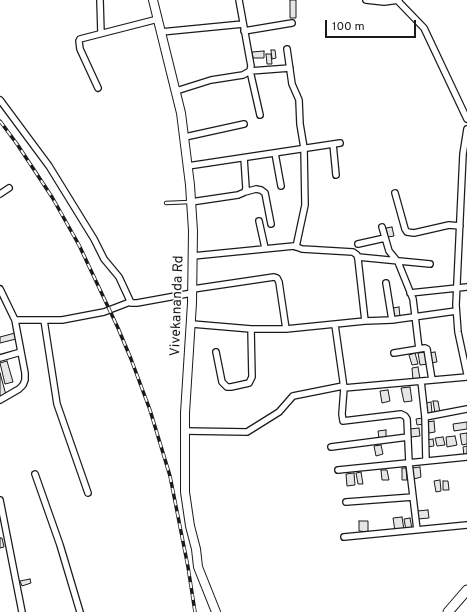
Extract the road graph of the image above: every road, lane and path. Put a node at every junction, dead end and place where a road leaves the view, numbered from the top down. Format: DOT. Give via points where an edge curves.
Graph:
graph roads {
  1 [pos="100,0"];
  2 [pos="153,0"];
  3 [pos="239,0"];
  4 [pos="366,0"];
  5 [pos="370,0"];
  6 [pos="398,0"];
  7 [pos="158,19"];
  8 [pos="292,23"];
  9 [pos="244,28"];
  10 [pos="161,32"];
  11 [pos="101,33"];
  12 [pos="287,49"];
  13 [pos="290,68"];
  14 [pos="250,71"];
  15 [pos="98,88"];
  16 [pos="176,91"];
  17 [pos="0,100"];
  18 [pos="260,115"];
  19 [pos="467,119"];
  20 [pos="244,124"];
  21 [pos="467,129"];
  22 [pos="185,137"];
  23 [pos="340,143"];
  24 [pos="333,144"];
  25 [pos="304,148"];
  26 [pos="275,153"];
  27 [pos="244,158"];
  28 [pos="188,166"];
  29 [pos="336,175"];
  30 [pos="281,186"];
  31 [pos="9,188"];
  32 [pos="245,192"];
  33 [pos="395,193"];
  34 [pos="0,194"];
  35 [pos="191,202"];
  36 [pos="166,203"];
  37 [pos="258,220"];
  38 [pos="271,224"];
  39 [pos="460,226"];
  40 [pos="382,227"];
  41 [pos="385,238"];
  42 [pos="358,244"];
  43 [pos="296,246"];
  44 [pos="265,248"];
  45 [pos="193,256"];
  46 [pos="358,257"];
  47 [pos="398,262"];
  48 [pos="430,264"];
  49 [pos="386,283"];
  50 [pos="467,287"];
  51 [pos="457,288"];
  52 [pos="0,291"];
  53 [pos="192,291"];
  54 [pos="410,293"];
  55 [pos="130,302"];
  56 [pos="456,311"];
  57 [pos="416,316"];
  58 [pos="15,320"];
  59 [pos="44,320"];
  60 [pos="392,320"];
  61 [pos="365,321"];
  62 [pos="192,324"];
  63 [pos="335,325"];
  64 [pos="251,329"];
  65 [pos="286,329"];
  66 [pos="419,349"];
  67 [pos="21,352"];
  68 [pos="216,352"];
  69 [pos="394,353"];
  70 [pos="0,358"];
  71 [pos="467,376"];
  72 [pos="432,380"];
  73 [pos="421,381"];
  74 [pos="344,387"];
  75 [pos="0,400"];
  76 [pos="467,409"];
  77 [pos="425,417"];
  78 [pos="185,431"];
  79 [pos="408,437"];
  80 [pos="331,447"];
  81 [pos="467,456"];
  82 [pos="426,461"];
  83 [pos="410,463"];
  84 [pos="338,470"];
  85 [pos="35,474"];
  86 [pos="88,493"];
  87 [pos="413,497"];
  88 [pos="0,500"];
  89 [pos="346,502"];
  90 [pos="467,525"];
  91 [pos="417,530"];
  92 [pos="344,537"];
  93 [pos="467,590"];
  94 [pos="22,612"];
  95 [pos="80,612"];
  96 [pos="216,612"];
  97 [pos="448,612"];
  1 -- 11 [label="street"];
  2 -- 7 [label="street, Vivekananda Rd"];
  3 -- 9 [label="street"];
  4 -- 5 [label="street"];
  5 -- 6 [label="street"];
  6 -- 19 [label="street" via="424,28"];
  7 -- 10 [label="street, Vivekananda Rd"];
  7 -- 11 [label="street"];
  8 -- 9 [label="street"];
  9 -- 10 [label="street"];
  9 -- 14 [label="street"];
  10 -- 16 [label="street, Vivekananda Rd"];
  11 -- 15 [label="street" via="79,41 80,49"];
  12 -- 13 [label="street"];
  13 -- 14 [label="street"];
  13 -- 25 [label="street" via="293,87 299,100"];
  14 -- 16 [label="street" via="243,75 216,79"];
  14 -- 18 [label="street"];
  16 -- 22 [label="street, Vivekananda Rd"];
  17 -- 55 [label="street" via="49,166 104,259 119,278"];
  20 -- 22 [label="street"];
  21 -- 39 [label="street" via="463,154"];
  22 -- 28 [label="street, Vivekananda Rd"];
  23 -- 24 [label="street"];
  24 -- 25 [label="street"];
  24 -- 29 [label="street"];
  25 -- 26 [label="street"];
  25 -- 43 [label="street" via="305,205"];
  26 -- 27 [label="street"];
  26 -- 30 [label="street"];
  27 -- 28 [label="street"];
  27 -- 32 [label="street"];
  28 -- 35 [label="street, Vivekananda Rd"];
  31 -- 34 [label="street"];
  32 -- 35 [label="street"];
  32 -- 38 [label="street" via="256,189 265,193"];
  33 -- 39 [label="street" via="407,232 414,233 449,225"];
  35 -- 36 [label="lane"];
  35 -- 45 [label="street, Vivekananda Rd"];
  37 -- 44 [label="street"];
  39 -- 51 [label="street"];
  40 -- 41 [label="street"];
  41 -- 42 [label="street"];
  41 -- 47 [label="street" via="389,251"];
  43 -- 44 [label="street"];
  43 -- 46 [label="street" via="302,249 353,252"];
  44 -- 45 [label="street"];
  45 -- 53 [label="street, Vivekananda Rd"];
  46 -- 47 [label="street"];
  46 -- 61 [label="street"];
  47 -- 48 [label="street"];
  47 -- 54 [label="street"];
  49 -- 60 [label="street"];
  50 -- 51 [label="street"];
  51 -- 54 [label="street"];
  51 -- 56 [label="street"];
  52 -- 58 [label="street"];
  53 -- 55 [label="street" via="134,304"];
  53 -- 62 [label="street, Vivekananda Rd"];
  53 -- 65 [label="street" via="274,277 279,282"];
  54 -- 57 [label="street"];
  55 -- 59 [label="street" via="104,312 62,320"];
  56 -- 57 [label="street"];
  56 -- 71 [label="street"];
  57 -- 60 [label="street"];
  57 -- 66 [label="street"];
  58 -- 59 [label="street"];
  58 -- 67 [label="street"];
  59 -- 86 [label="street" via="57,404"];
  60 -- 61 [label="street"];
  61 -- 63 [label="street"];
  62 -- 64 [label="street"];
  62 -- 78 [label="street, Vivekananda Rd"];
  63 -- 65 [label="street"];
  63 -- 74 [label="street"];
  64 -- 65 [label="street"];
  64 -- 68 [label="street" via="252,377 249,383 227,387 222,382"];
  66 -- 69 [label="street"];
  66 -- 72 [label="street" via="427,349"];
  67 -- 70 [label="street"];
  67 -- 75 [label="street" via="25,380 19,388"];
  71 -- 72 [label="street"];
  72 -- 73 [label="street"];
  73 -- 74 [label="street"];
  73 -- 77 [label="street"];
  74 -- 78 [label="street" via="293,396 279,412 247,432"];
  74 -- 79 [label="street" via="343,421 401,414 406,419"];
  76 -- 77 [label="street"];
  77 -- 82 [label="street"];
  78 -- 96 [label="street, Vivekananda Rd" via="186,492 190,526 198,567"];
  79 -- 80 [label="street"];
  79 -- 83 [label="street"];
  81 -- 82 [label="street"];
  82 -- 83 [label="street"];
  83 -- 84 [label="street"];
  83 -- 87 [label="street"];
  85 -- 95 [label="street"];
  87 -- 89 [label="street"];
  87 -- 91 [label="street"];
  88 -- 94 [label="street"];
  90 -- 91 [label="street"];
  91 -- 92 [label="street"];
  93 -- 97 [label="main road"];
}
